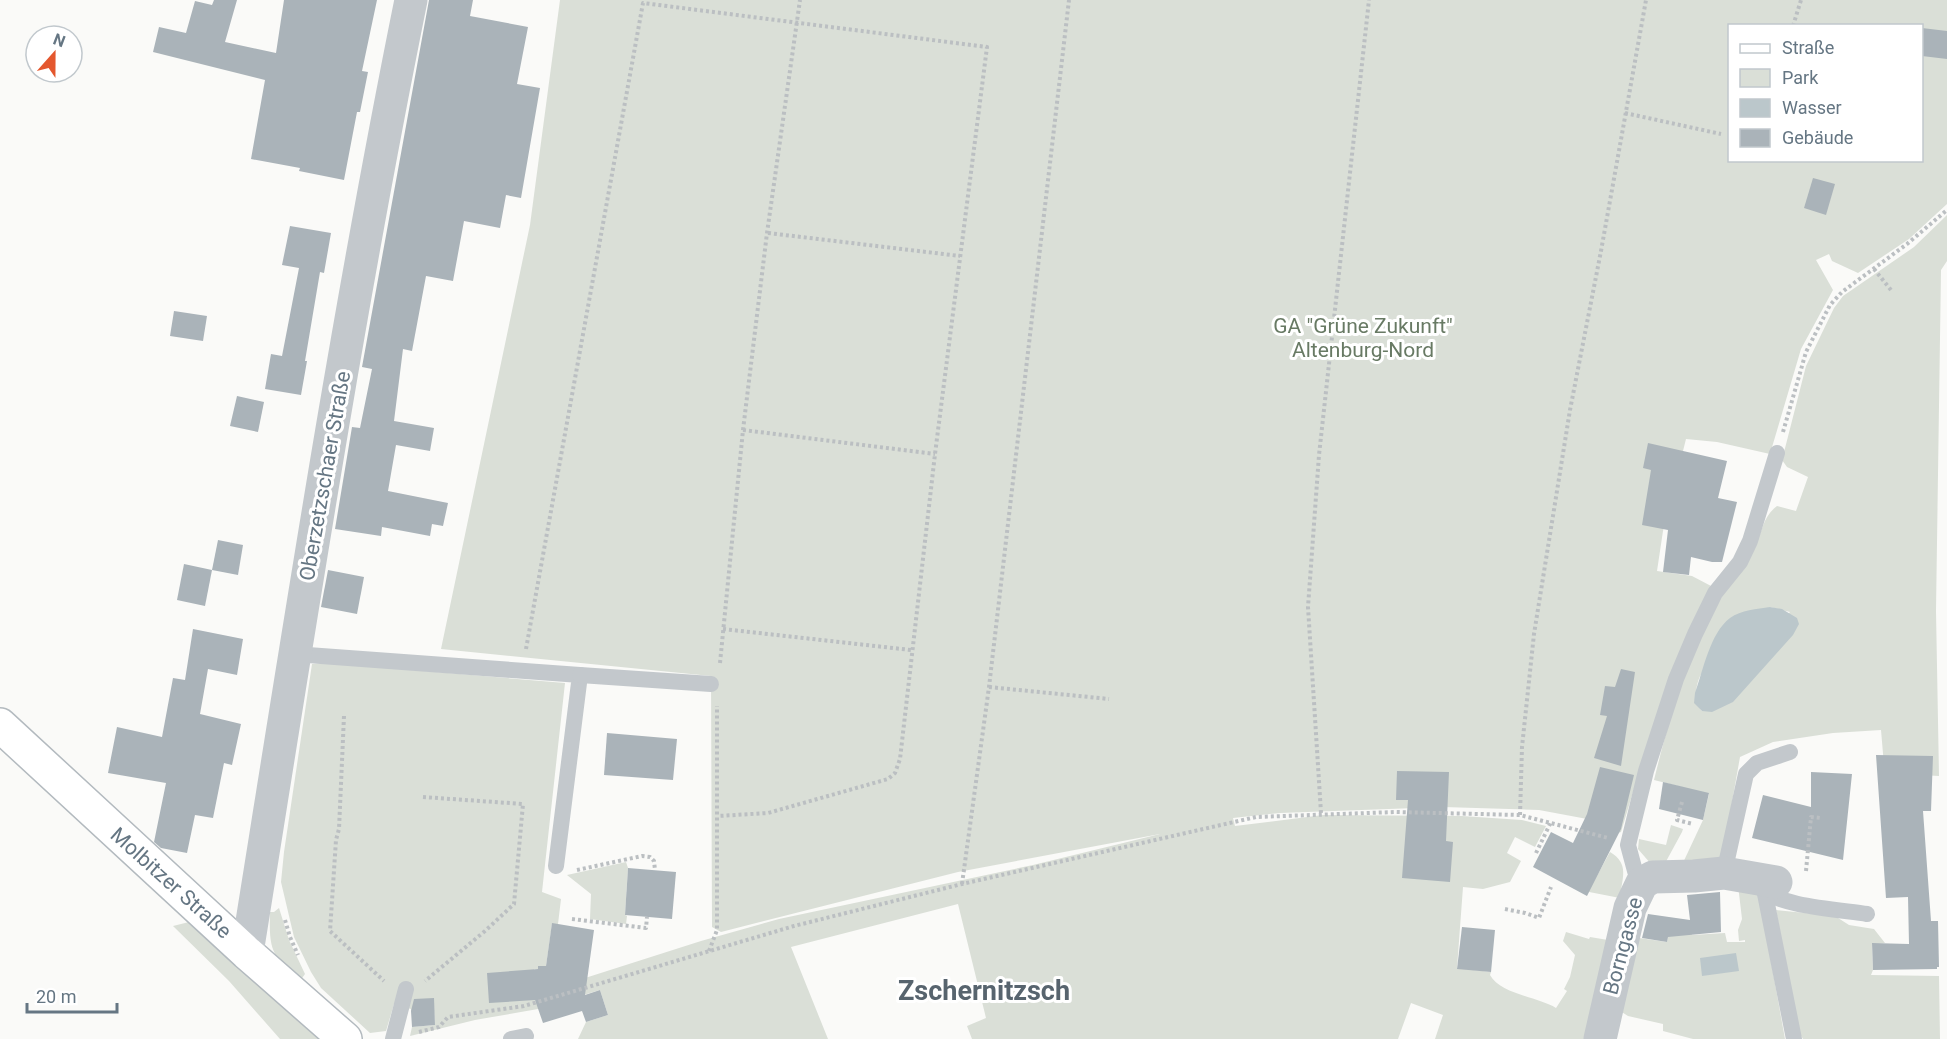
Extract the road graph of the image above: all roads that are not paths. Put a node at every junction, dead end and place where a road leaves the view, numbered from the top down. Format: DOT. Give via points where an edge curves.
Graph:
graph roads {
  1 [pos="411,0"];
  2 [pos="1777,453"];
  3 [pos="294,654"];
  4 [pos="580,675"];
  5 [pos="714,684"];
  6 [pos="0,725"];
  7 [pos="1790,752"];
  8 [pos="561,869"];
  9 [pos="1765,880"];
  10 [pos="1642,883"];
  11 [pos="1867,914"];
  12 [pos="247,953"];
  13 [pos="406,989"];
  14 [pos="394,1036"];
  15 [pos="345,1039"];
  16 [pos="1600,1039"];
  17 [pos="1794,1039"];
  1 -- 3 [label="street, Oberzetzschaer Straße" via="383,137"];
  2 -- 10 [label="lane" via="1750,541 1740,562 1715,593 1695,634 1646,771 1628,845"];
  3 -- 4 [label="lane"];
  3 -- 12 [label="street, Oberzetzschaer Straße"];
  4 -- 5 [label="lane"];
  4 -- 8 [label="lane"];
  6 -- 12 [label="street, Molbitzer Straße"];
  7 -- 9 [label="lane" via="1757,764 1746,774"];
  9 -- 10 [label="street, Borngasse" via="1653,877"];
  9 -- 11 [label="lane" via="1785,901"];
  9 -- 17 [label="lane"];
  10 -- 16 [label="street, Borngasse" via="1630,908"];
  12 -- 15 [label="street, Molbitzer Straße"];
  13 -- 14 [label="lane"];
}
